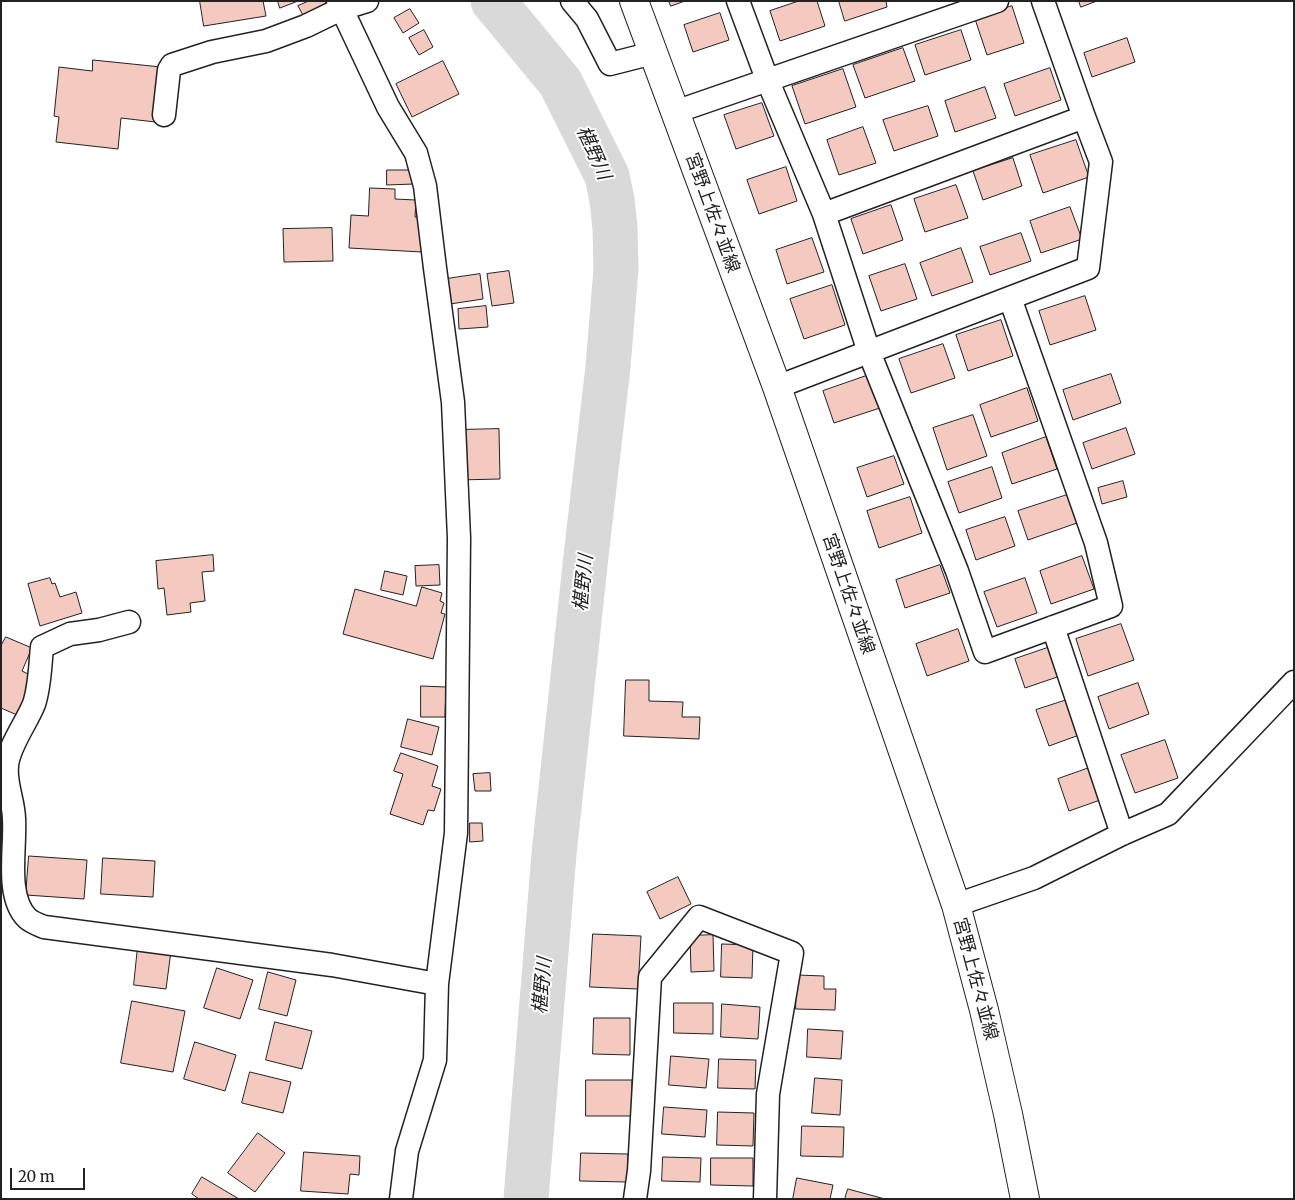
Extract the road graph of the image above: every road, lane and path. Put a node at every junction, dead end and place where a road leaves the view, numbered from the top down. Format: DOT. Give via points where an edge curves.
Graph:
graph roads {
  1 [pos="368,1"];
  2 [pos="572,1"];
  3 [pos="634,1"];
  4 [pos="738,1"];
  5 [pos="997,1"];
  6 [pos="1043,1"];
  7 [pos="340,5"];
  8 [pos="653,52"];
  9 [pos="767,80"];
  10 [pos="676,112"];
  11 [pos="164,115"];
  12 [pos="1084,117"];
  13 [pos="824,214"];
  14 [pos="1010,298"];
  15 [pos="869,352"];
  16 [pos="777,387"];
  17 [pos="129,622"];
  18 [pos="1053,628"];
  19 [pos="1294,682"];
  20 [pos="1122,834"];
  21 [pos="956,905"];
  22 [pos="437,984"];
  23 [pos="400,1199"];
  24 [pos="635,1199"];
  25 [pos="765,1199"];
  26 [pos="1025,1199"];
  1 -- 7 [label="street"];
  2 -- 8 [label="street" via="587,19 610,64"];
  3 -- 8 [label="main road, 宮野上佐々並線"];
  4 -- 9 [label="street"];
  5 -- 9 [label="street"];
  6 -- 12 [label="street"];
  7 -- 11 [label="street" via="306,26 172,65"];
  7 -- 22 [label="street" via="388,107 416,153 425,186 453,402 459,538 456,833"];
  8 -- 10 [label="main road, 宮野上佐々並線"];
  9 -- 10 [label="street"];
  9 -- 13 [label="street"];
  10 -- 16 [label="main road, 宮野上佐々並線"];
  12 -- 13 [label="street"];
  12 -- 14 [label="street" via="1102,162 1088,268"];
  13 -- 15 [label="street"];
  14 -- 15 [label="street"];
  14 -- 18 [label="street" via="1096,543 1112,606"];
  15 -- 16 [label="street"];
  15 -- 18 [label="street" via="957,571 985,652"];
  16 -- 21 [label="main road, 宮野上佐々並線"];
  17 -- 22 [label="street" via="70,634 42,647 34,704 6,766 14,818 13,870 17,904 28,920 44,927 332,965"];
  18 -- 20 [label="street"];
  19 -- 20 [label="street" via="1168,814"];
  20 -- 21 [label="street" via="1034,878"];
  21 -- 26 [label="main road, 宮野上佐々並線" via="984,1010"];
  22 -- 23 [label="street" via="435,1060 407,1151"];
  24 -- 25 [label="street" via="650,977 699,917 792,953 768,1094"];
}
